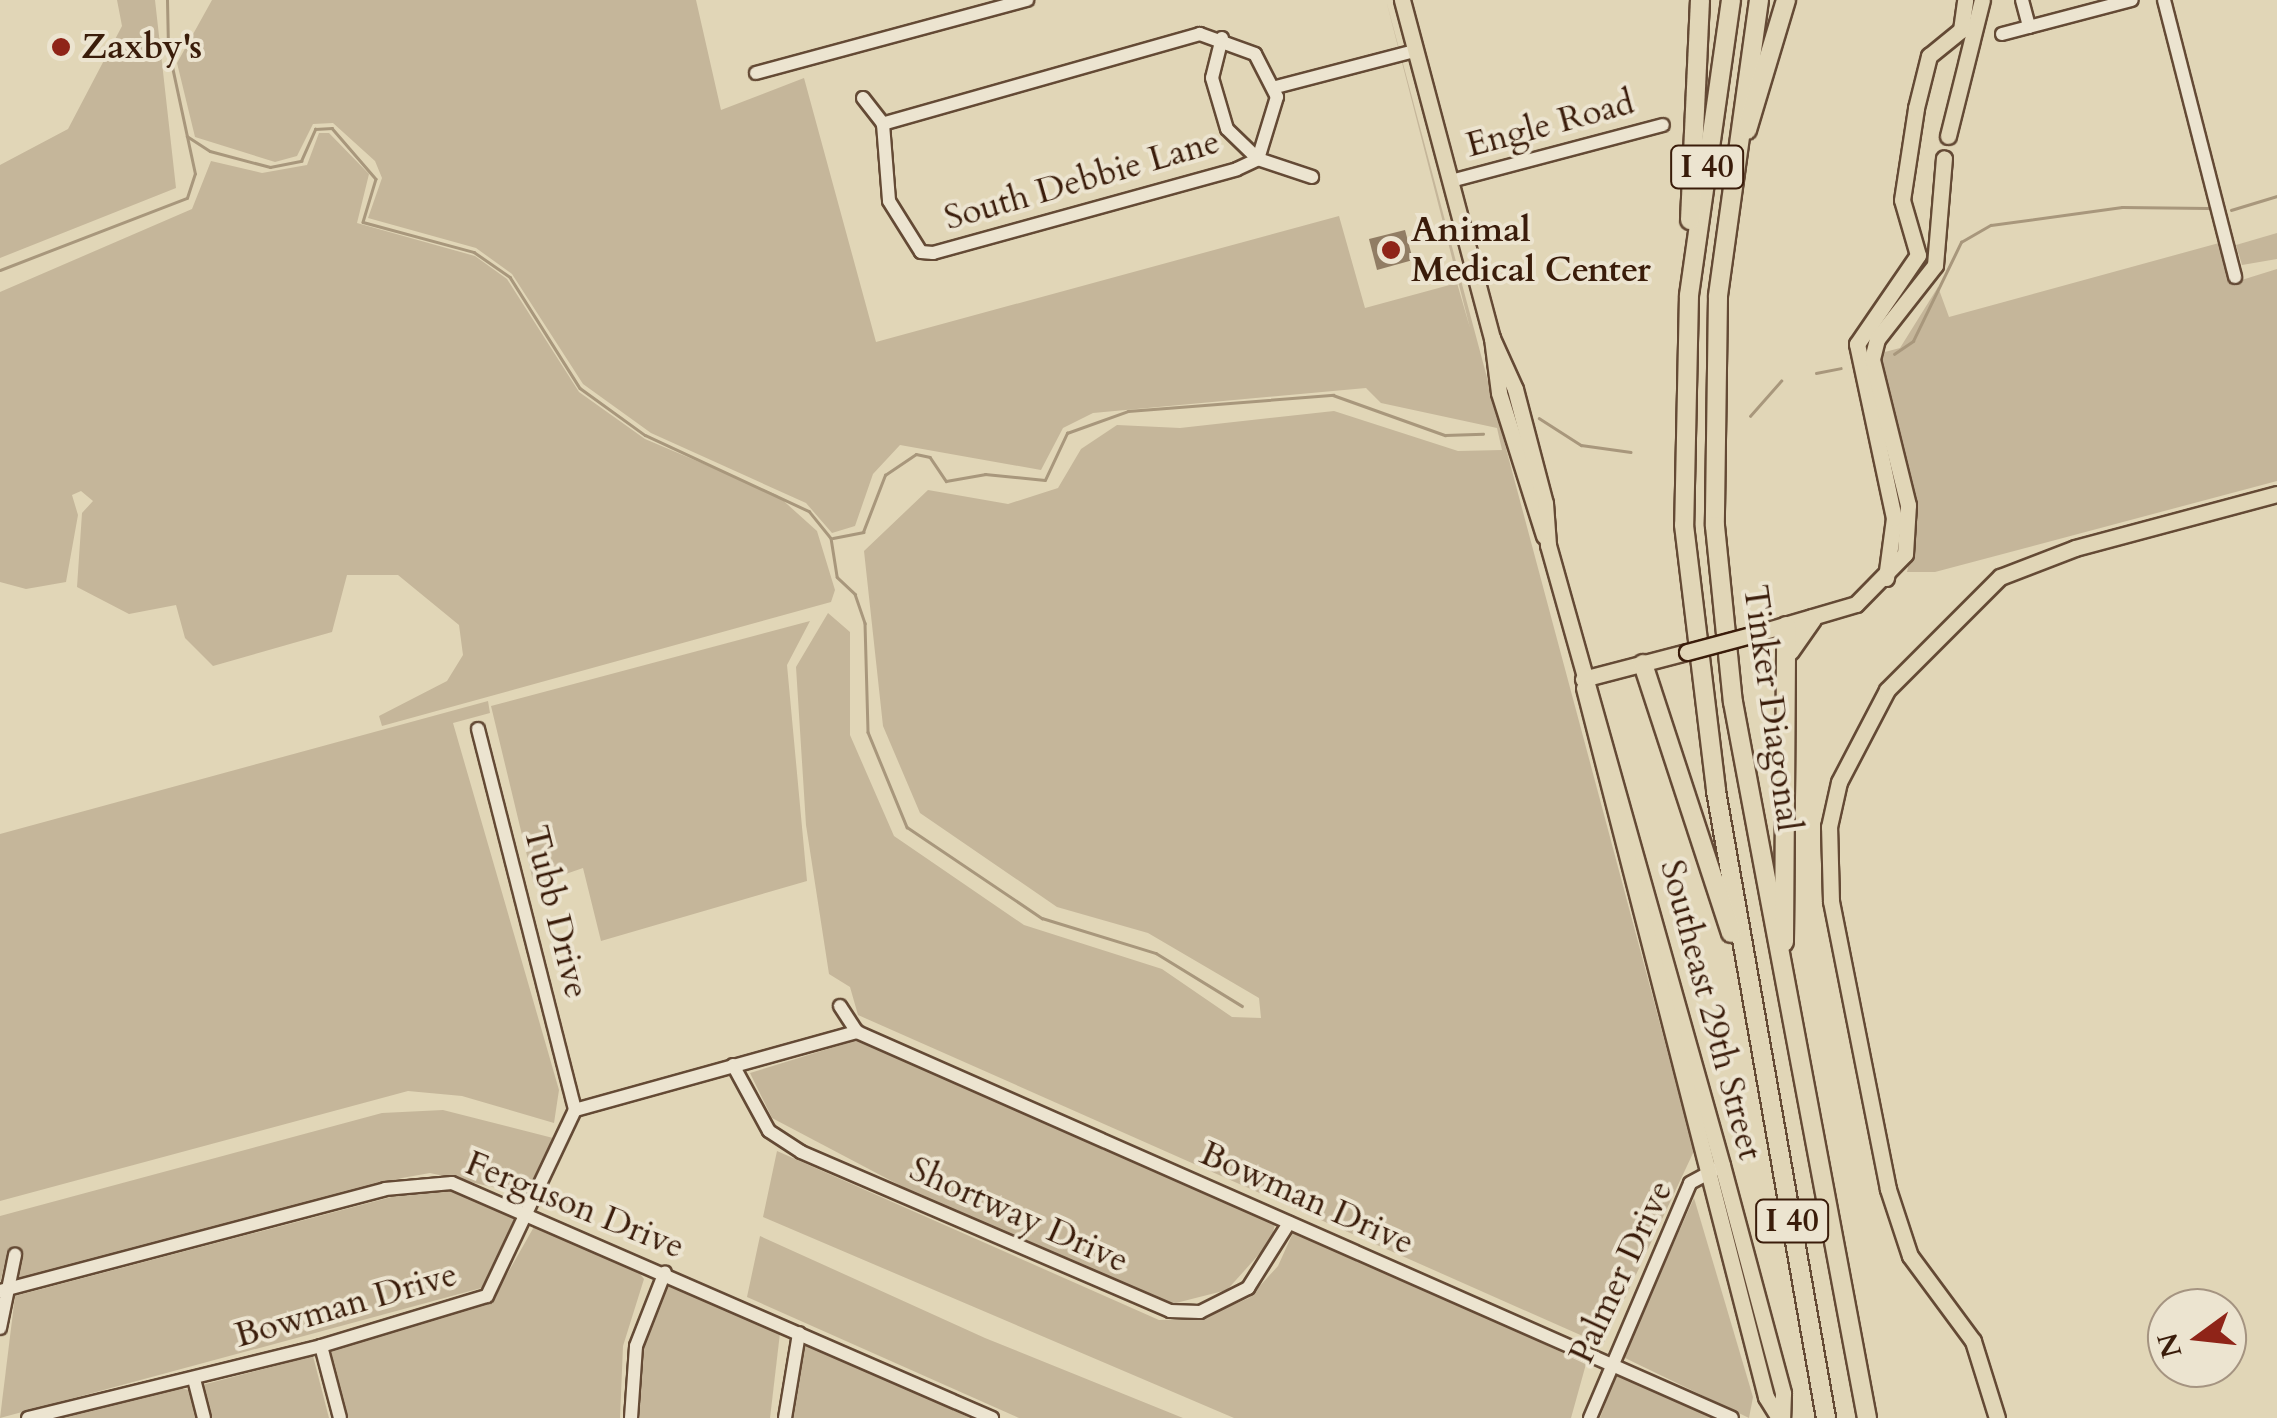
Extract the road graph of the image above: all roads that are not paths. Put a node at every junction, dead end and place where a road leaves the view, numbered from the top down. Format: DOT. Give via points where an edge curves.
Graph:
graph roads {
  1 [pos="1027,0"];
  2 [pos="1402,0"];
  3 [pos="1700,0"];
  4 [pos="1731,0"];
  5 [pos="1759,0"];
  6 [pos="1786,0"];
  7 [pos="1965,0"];
  8 [pos="1982,0"];
  9 [pos="2022,0"];
  10 [pos="2132,0"];
  11 [pos="2164,0"];
  12 [pos="2029,27"];
  13 [pos="2002,34"];
  14 [pos="1222,38"];
  15 [pos="1414,50"];
  16 [pos="756,72"];
  17 [pos="1276,88"];
  18 [pos="863,98"];
  19 [pos="882,124"];
  20 [pos="1663,125"];
  21 [pos="1948,136"];
  22 [pos="1944,158"];
  23 [pos="1258,159"];
  24 [pos="1732,173"];
  25 [pos="1312,176"];
  26 [pos="1451,181"];
  27 [pos="2235,277"];
  28 [pos="1689,295"];
  29 [pos="1883,439"];
  30 [pos="2277,494"];
  31 [pos="1812,619"];
  32 [pos="1786,626"];
  33 [pos="1788,655"];
  34 [pos="1643,664"];
  35 [pos="1583,679"];
  36 [pos="478,729"];
  37 [pos="1783,972"];
  38 [pos="840,1006"];
  39 [pos="1758,1024"];
  40 [pos="857,1032"];
  41 [pos="733,1065"];
  42 [pos="575,1110"];
  43 [pos="1722,1165"];
  44 [pos="1707,1174"];
  45 [pos="527,1213"];
  46 [pos="1289,1223"];
  47 [pos="14,1255"];
  48 [pos="665,1272"];
  49 [pos="4,1290"];
  50 [pos="0,1328"];
  51 [pos="799,1332"];
  52 [pos="320,1346"];
  53 [pos="1610,1366"];
  54 [pos="194,1379"];
  55 [pos="963,1412"];
  56 [pos="28,1418"];
  57 [pos="204,1418"];
  58 [pos="340,1418"];
  59 [pos="631,1418"];
  60 [pos="785,1418"];
  61 [pos="992,1418"];
  62 [pos="1590,1418"];
  63 [pos="1732,1418"];
  64 [pos="1780,1418"];
  65 [pos="1826,1418"];
  66 [pos="1867,1418"];
  67 [pos="1997,1418"];
  1 -- 16 [label="street"];
  2 -- 15 [label="main road, Southeast 29th Street"];
  3 -- 28 [label="highway"];
  4 -- 28 [label="highway, Tinker Diagonal / I 40"];
  5 -- 24 [label="highway, Tinker Diagonal / I 40"];
  6 -- 24 [label="highway"];
  7 -- 29 [label="main road" via="1961,30 1929,56 1916,108 1902,200 1918,255 1856,344"];
  8 -- 21 [label="main road"];
  9 -- 12 [label="street"];
  10 -- 12 [label="street"];
  11 -- 27 [label="street"];
  12 -- 13 [label="street"];
  14 -- 17 [label="street" via="1255,54"];
  14 -- 19 [label="street" via="1200,34"];
  14 -- 23 [label="street" via="1212,65 1222,120"];
  15 -- 17 [label="street"];
  15 -- 26 [label="main road, Southeast 29th Street"];
  17 -- 23 [label="street, South Debbie Lane"];
  18 -- 19 [label="street"];
  19 -- 23 [label="street, South Debbie Lane" via="889,201 920,252"];
  20 -- 26 [label="street, Engle Road"];
  22 -- 29 [label="main road" via="1935,265 1873,348"];
  23 -- 25 [label="street, South Debbie Lane"];
  24 -- 37 [label="highway, Tinker Diagonal / I 40" via="1713,379 1715,526 1733,702"];
  26 -- 35 [label="main road, Southeast 29th Street" via="1529,508 1548,545"];
  28 -- 39 [label="highway, Tinker Diagonal / I 40" via="1682,458 1693,614"];
  29 -- 31 [label="main road" via="1894,518 1886,578 1856,604"];
  30 -- 67 [label="main road" via="2031,562 1970,599 1886,690 1859,732 1829,828 1832,901 1899,1232 1974,1342"];
  31 -- 32 [label="main road"];
  31 -- 33 [label="highway"];
  32 -- 33 [label="highway"];
  32 -- 34 [label="main road, bridge"];
  33 -- 37 [label="highway"];
  34 -- 35 [label="main road"];
  34 -- 39 [label="highway"];
  35 -- 43 [label="main road, Southeast 29th Street" via="1600,712"];
  35 -- 44 [label="main road, Southeast 29th Street" via="1585,715"];
  36 -- 42 [label="street, Tubb Drive"];
  37 -- 66 [label="highway, Tinker Diagonal / I 40"];
  38 -- 40 [label="street"];
  39 -- 65 [label="highway, Tinker Diagonal / I 40"];
  40 -- 41 [label="street"];
  40 -- 46 [label="street, Bowman Drive"];
  41 -- 42 [label="street"];
  41 -- 46 [label="street, Shortway Drive" via="769,1131 801,1152 1170,1312 1200,1312 1248,1288"];
  42 -- 45 [label="street, Bowman Drive"];
  43 -- 44 [label="street, Palmer Drive"];
  43 -- 64 [label="main road, Southeast 29th Street" via="1782,1393"];
  44 -- 53 [label="street, Palmer Drive" via="1690,1184"];
  44 -- 64 [label="main road, Southeast 29th Street"];
  45 -- 48 [label="street, Ferguson Drive"];
  45 -- 49 [label="street, Ferguson Drive" via="452,1184 410,1185"];
  45 -- 52 [label="street, Bowman Drive" via="487,1296"];
  46 -- 53 [label="street, Bowman Drive"];
  47 -- 49 [label="street"];
  48 -- 51 [label="street, Ferguson Drive"];
  48 -- 59 [label="street" via="636,1346"];
  49 -- 50 [label="street"];
  51 -- 55 [label="street, Ferguson Drive"];
  51 -- 60 [label="street"];
  52 -- 54 [label="street, Bowman Drive"];
  52 -- 58 [label="street"];
  53 -- 62 [label="street, Palmer Drive"];
  53 -- 63 [label="street, Bowman Drive"];
  54 -- 56 [label="street, Bowman Drive"];
  54 -- 57 [label="street"];
  55 -- 61 [label="street, Ferguson Drive"];
}
